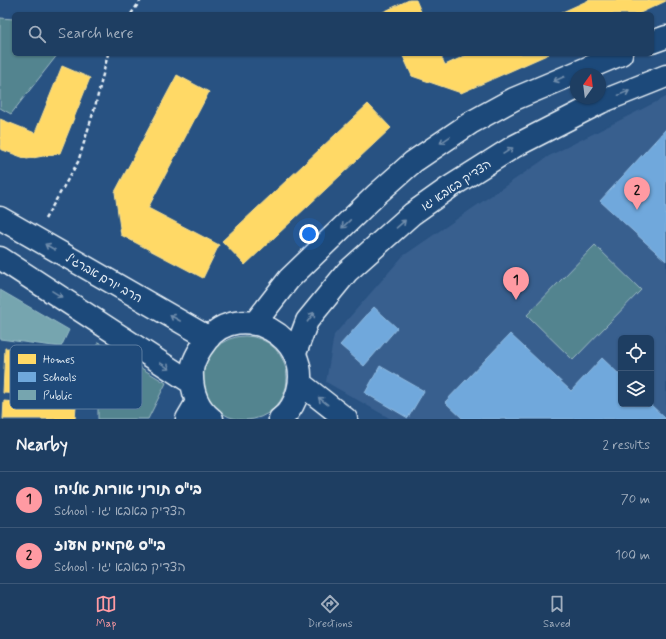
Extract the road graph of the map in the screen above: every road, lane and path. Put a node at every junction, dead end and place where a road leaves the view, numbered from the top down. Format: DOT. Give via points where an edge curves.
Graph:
graph roads {
  1 [pos="141,0"];
  2 [pos="132,12"];
  3 [pos="666,37"];
  4 [pos="654,41"];
  5 [pos="108,56"];
  6 [pos="617,56"];
  7 [pos="666,76"];
  8 [pos="0,218"];
  9 [pos="33,237"];
  10 [pos="0,258"];
  11 [pos="254,324"];
  12 [pos="209,338"];
  13 [pos="117,345"];
  14 [pos="295,353"];
  15 [pos="142,364"];
  16 [pos="300,383"];
  17 [pos="192,401"];
  18 [pos="212,419"];
  19 [pos="280,419"];
  20 [pos="346,419"];
  1 -- 2 [label="path"];
  3 -- 4 [label="main road"];
  5 -- 9 [label="path" via="78,162 56,203"];
  6 -- 11 [label="main road, one-way" via="514,99 472,122 413,162 289,279"];
  14 -- 7 [label="main road, הצדיק באבא יגו, one-way" via="307,321 347,272 412,214 515,146 601,102"];
  8 -- 9 [label="main road, הרב יורם אברג'ל"];
  12 -- 9 [label="main road, הרב יורם אברג'ל, one-way"];
  10 -- 13 [label="main road, one-way"];
  11 -- 12 [label="main road" via="230,325"];
  11 -- 14 [label="main road" via="270,329 284,339"];
  12 -- 17 [label="main road" via="198,351 193,367"];
  14 -- 16 [label="main road" via="300,368"];
  15 -- 17 [label="main road, one-way"];
  16 -- 19 [label="main road" via="296,400 287,414"];
  20 -- 16 [label="main road, one-way"];
  17 -- 18 [label="main road"];
}
